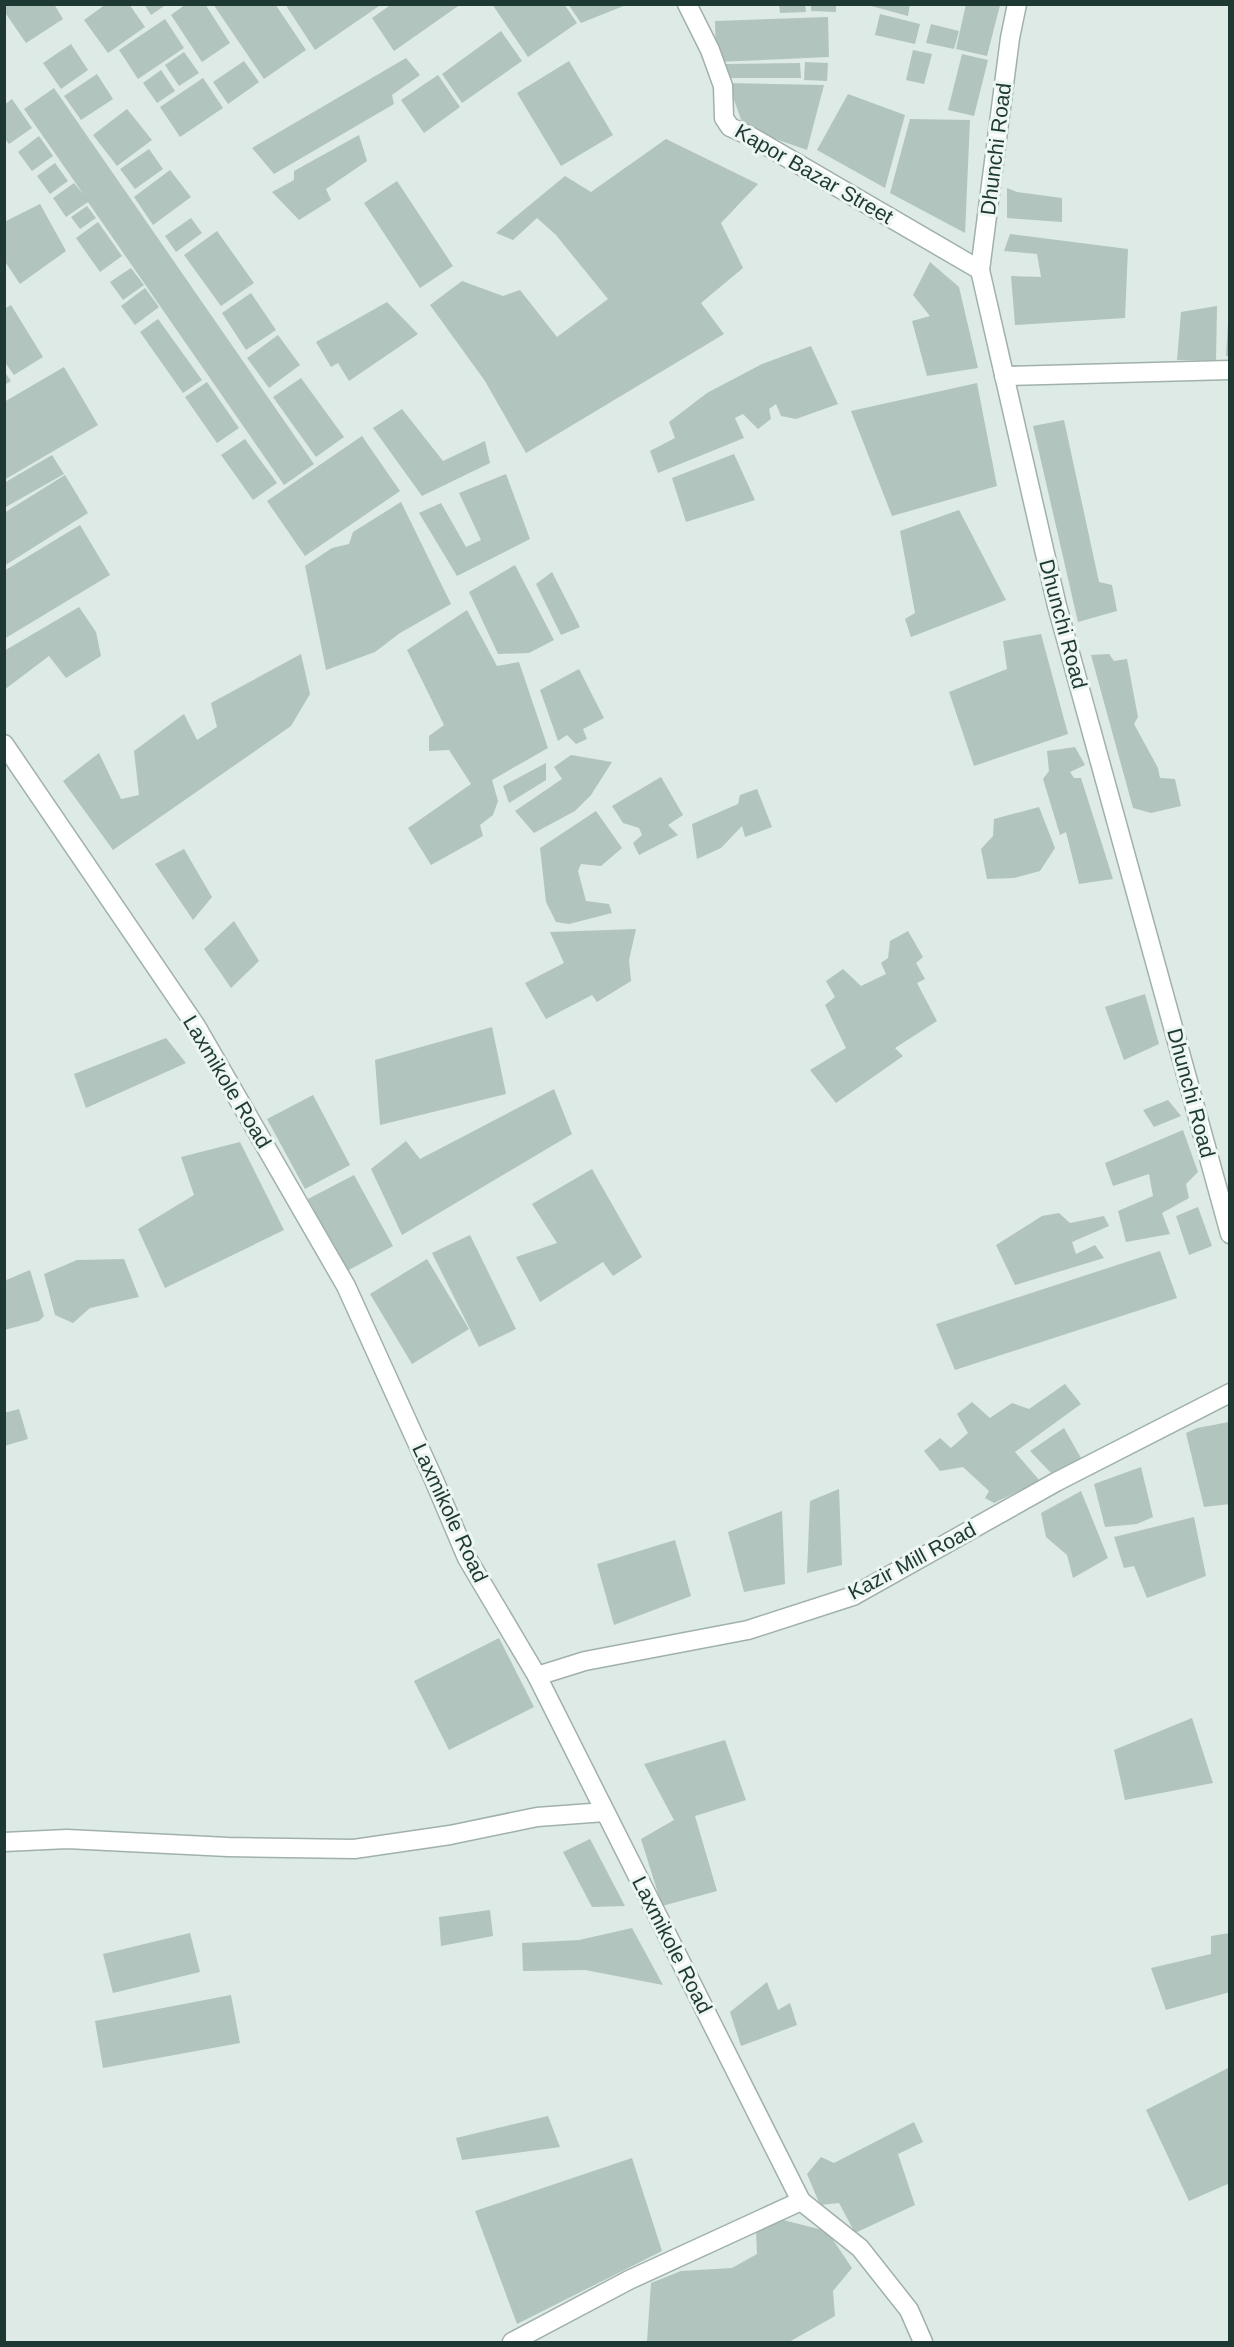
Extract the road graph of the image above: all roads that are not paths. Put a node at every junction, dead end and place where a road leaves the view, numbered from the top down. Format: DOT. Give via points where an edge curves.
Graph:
graph roads {
  1 [pos="687,4"];
  2 [pos="1017,4"];
  3 [pos="980,270"];
  4 [pos="1230,370"];
  5 [pos="1004,376"];
  6 [pos="4,744"];
  7 [pos="1230,1234"];
  8 [pos="1230,1393"];
  9 [pos="537,1676"];
  10 [pos="605,1812"];
  11 [pos="4,1842"];
  12 [pos="801,2201"];
  13 [pos="512,2343"];
  14 [pos="923,2343"];
  1 -- 3 [label="street, Kapor Bazar Street" via="723,86 724,118 730,127"];
  2 -- 3 [label="street, Dhunchi Road"];
  3 -- 5 [label="street, Dhunchi Road"];
  4 -- 5 [label="street"];
  5 -- 7 [label="street, Dhunchi Road" via="1057,606"];
  6 -- 9 [label="street, Laxmikole Road" via="196,1026 346,1286 467,1558"];
  8 -- 9 [label="street, Kazir Mill Road" via="1056,1482 853,1596 748,1630 585,1662"];
  9 -- 10 [label="street, Laxmikole Road"];
  10 -- 11 [label="street" via="537,1817 354,1849 67,1839"];
  10 -- 12 [label="street, Laxmikole Road"];
  12 -- 13 [label="street" via="629,2280"];
  12 -- 14 [label="street, Laxmikole Road" via="860,2248 909,2310"];
}
